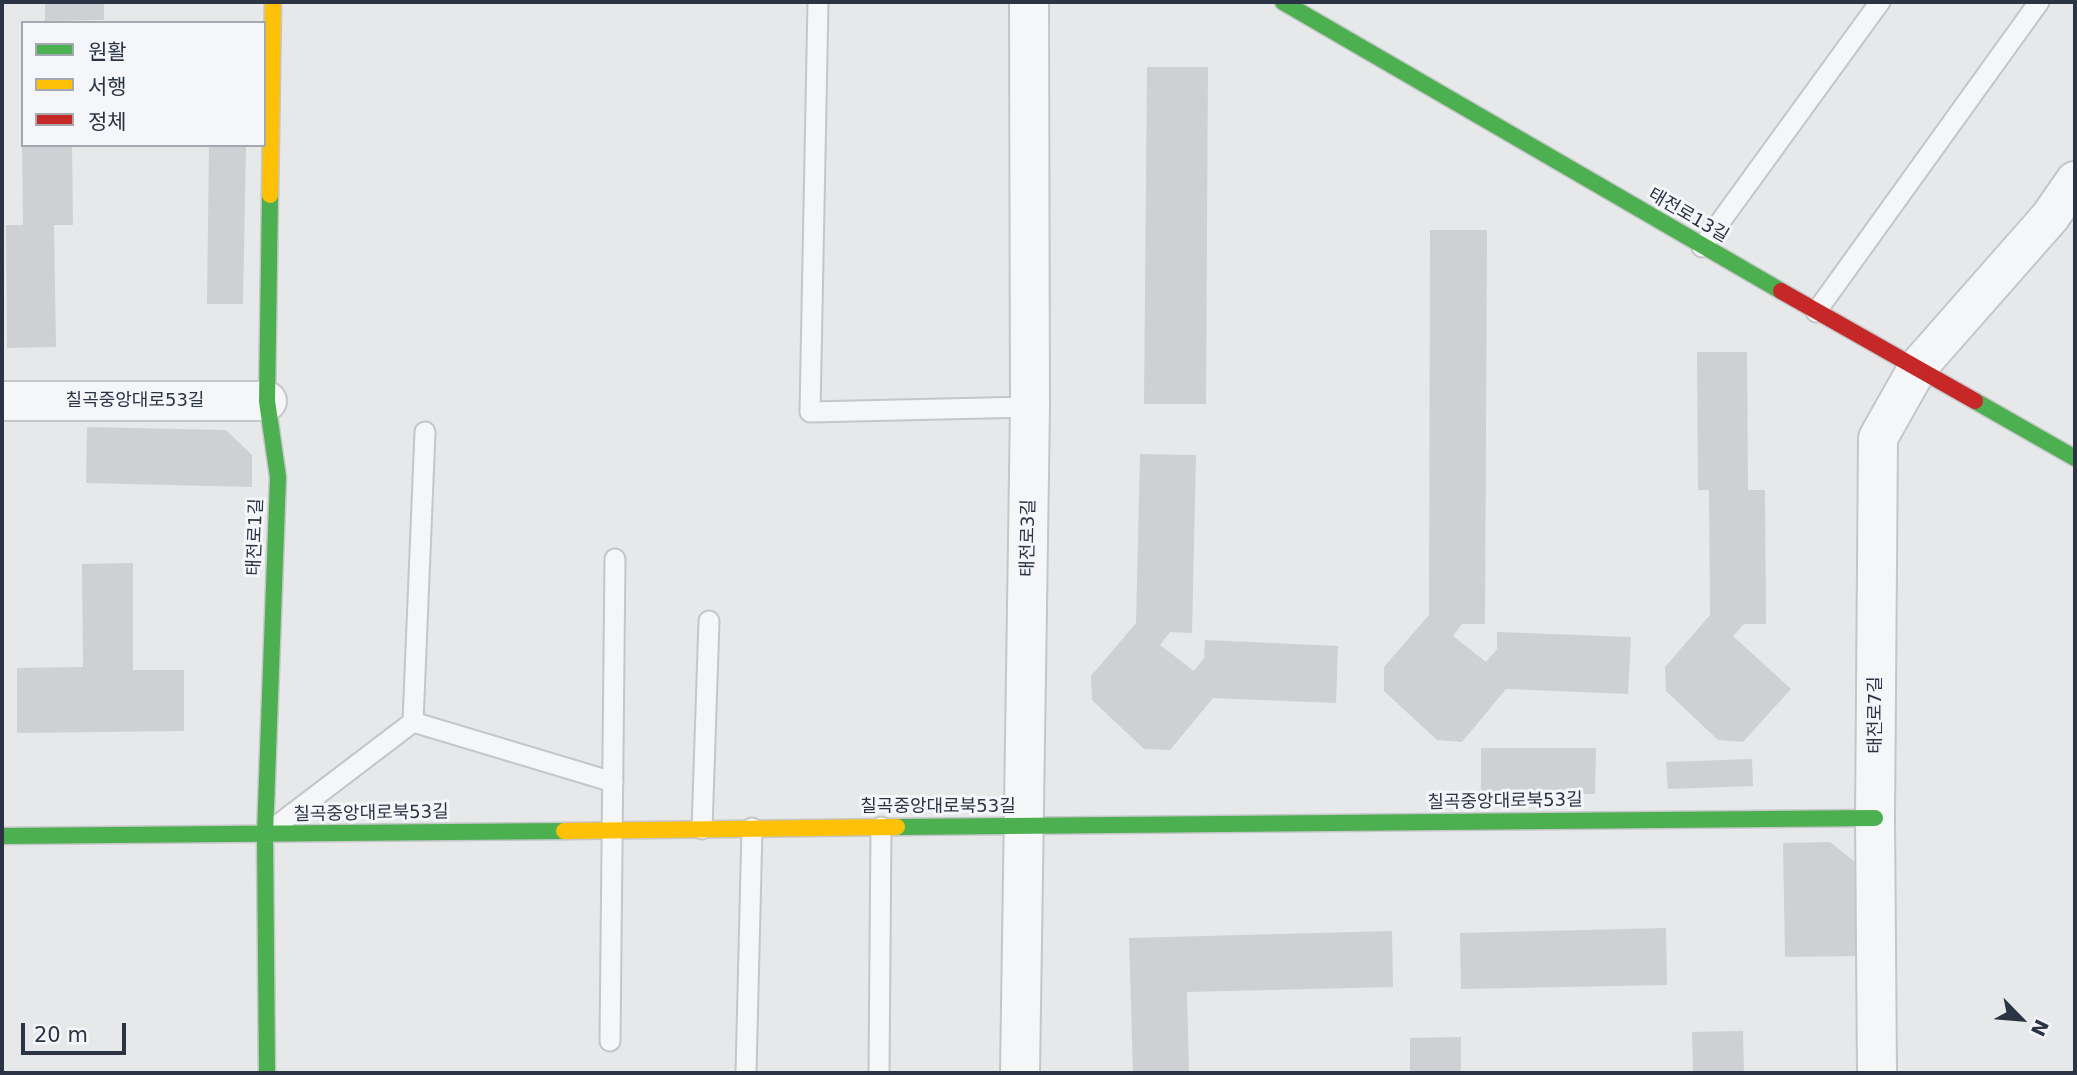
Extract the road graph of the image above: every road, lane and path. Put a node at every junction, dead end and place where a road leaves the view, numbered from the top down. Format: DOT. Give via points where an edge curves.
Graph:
graph roads {
  1 [pos="273,2"];
  2 [pos="818,2"];
  3 [pos="1029,2"];
  4 [pos="1283,2"];
  5 [pos="1880,2"];
  6 [pos="2039,2"];
  7 [pos="2075,181"];
  8 [pos="1702,247"];
  9 [pos="1816,312"];
  10 [pos="1918,367"];
  11 [pos="2,401"];
  12 [pos="267,401"];
  13 [pos="1030,407"];
  14 [pos="425,432"];
  15 [pos="2075,458"];
  16 [pos="615,559"];
  17 [pos="709,621"];
  18 [pos="413,722"];
  19 [pos="613,782"];
  20 [pos="1875,818"];
  21 [pos="1026,826"];
  22 [pos="881,827"];
  23 [pos="751,828"];
  24 [pos="702,829"];
  25 [pos="612,830"];
  26 [pos="265,834"];
  27 [pos="2,836"];
  28 [pos="610,1041"];
  29 [pos="267,1073"];
  30 [pos="746,1073"];
  31 [pos="879,1073"];
  32 [pos="1020,1073"];
  33 [pos="1877,1073"];
  1 -- 12 [label="street, 태전로1길"];
  2 -- 13 [label="lane" via="810,412"];
  3 -- 13 [label="street, 태전로3길"];
  4 -- 8 [label="street, 태전로13길"];
  5 -- 8 [label="lane"];
  6 -- 9 [label="lane"];
  7 -- 10 [label="street, 태전로7길" via="2050,217"];
  8 -- 9 [label="street, 태전로13길"];
  9 -- 10 [label="street, 태전로13길"];
  10 -- 15 [label="street, 태전로13길"];
  10 -- 20 [label="street, 태전로7길" via="1878,438"];
  11 -- 12 [label="street, 칠곡중앙대로53길"];
  12 -- 26 [label="street, 태전로1길" via="278,477"];
  13 -- 21 [label="street, 태전로3길"];
  14 -- 18 [label="lane"];
  16 -- 19 [label="lane"];
  17 -- 24 [label="lane"];
  18 -- 19 [label="lane"];
  18 -- 26 [label="lane"];
  19 -- 25 [label="lane"];
  20 -- 21 [label="street, 칠곡중앙대로북53길"];
  20 -- 33 [label="street, 태전로7길"];
  21 -- 22 [label="street, 칠곡중앙대로북53길"];
  21 -- 32 [label="street, 태전로3길"];
  22 -- 23 [label="street, 칠곡중앙대로북53길"];
  22 -- 31 [label="lane"];
  23 -- 24 [label="street, 칠곡중앙대로북53길"];
  23 -- 30 [label="lane"];
  24 -- 25 [label="street, 칠곡중앙대로북53길"];
  25 -- 26 [label="street, 칠곡중앙대로북53길"];
  25 -- 28 [label="lane"];
  26 -- 27 [label="street, 칠곡중앙대로북53길"];
  26 -- 29 [label="street, 태전로1길"];
}
